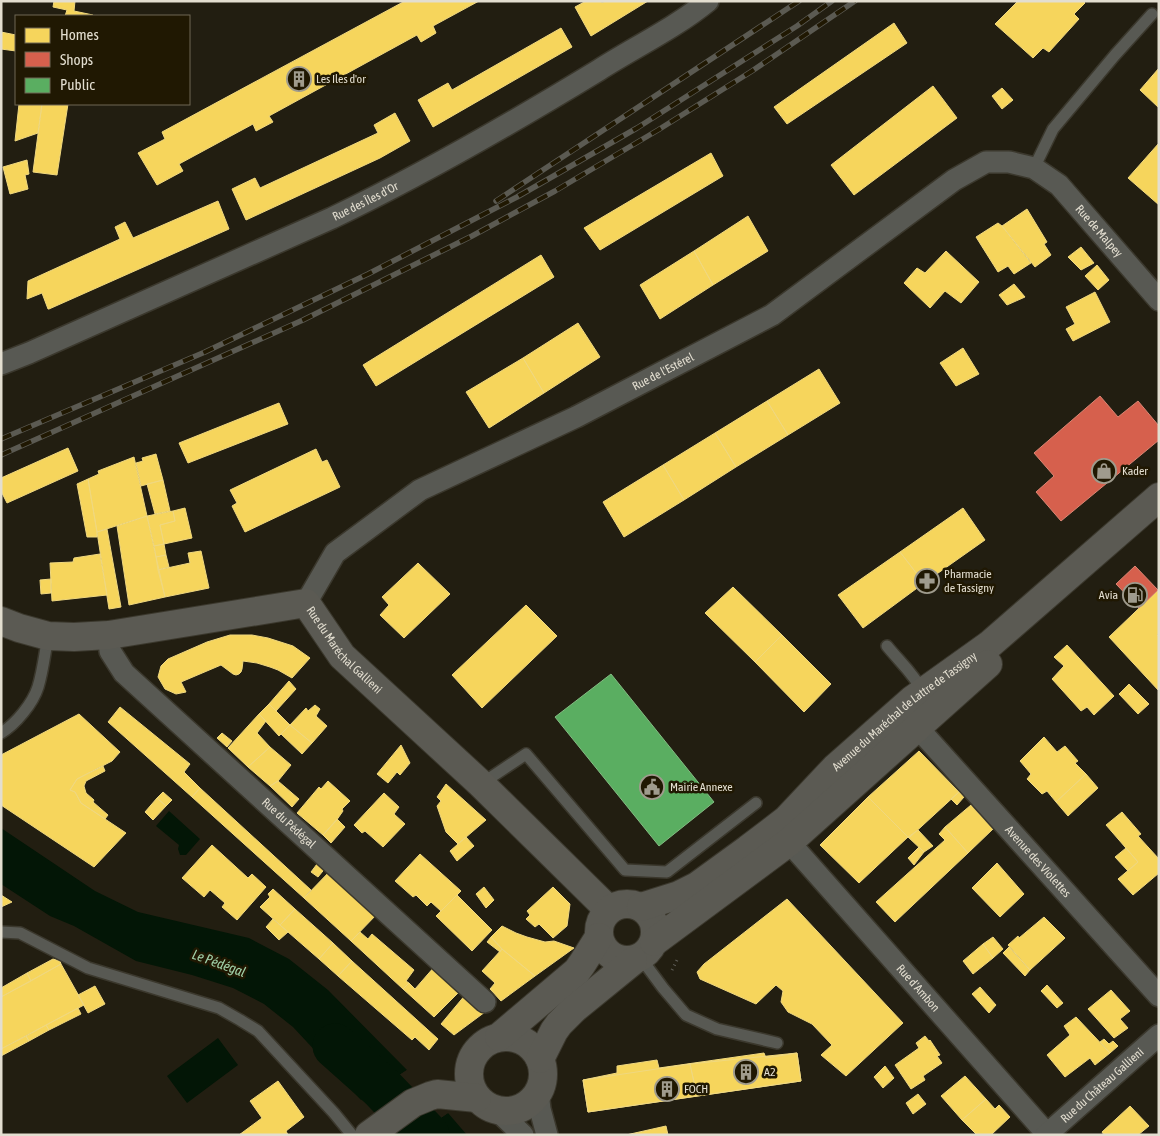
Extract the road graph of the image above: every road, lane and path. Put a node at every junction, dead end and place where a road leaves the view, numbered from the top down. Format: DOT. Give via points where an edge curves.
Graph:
graph roads {
  1 [pos="708,1"];
  2 [pos="1152,14"];
  3 [pos="1034,168"];
  4 [pos="1159,300"];
  5 [pos="1,364"];
  6 [pos="1159,498"];
  7 [pos="1159,512"];
  8 [pos="306,603"];
  9 [pos="1,621"];
  10 [pos="109,635"];
  11 [pos="48,636"];
  12 [pos="887,646"];
  13 [pos="919,710"];
  14 [pos="1,733"];
  15 [pos="890,737"];
  16 [pos="481,784"];
  17 [pos="851,786"];
  18 [pos="756,803"];
  19 [pos="789,842"];
  20 [pos="641,907"];
  21 [pos="609,910"];
  22 [pos="1,932"];
  23 [pos="599,937"];
  24 [pos="642,954"];
  25 [pos="1159,996"];
  26 [pos="485,1002"];
  27 [pos="1159,1035"];
  28 [pos="499,1037"];
  29 [pos="777,1043"];
  30 [pos="472,1058"];
  31 [pos="540,1060"];
  32 [pos="538,1092"];
  33 [pos="433,1095"];
  34 [pos="488,1104"];
  35 [pos="366,1133"];
  36 [pos="1046,1134"];
  37 [pos="523,1135"];
  38 [pos="547,1135"];
  1 -- 5 [label="street, Rue des Îles d'Or" via="676,24 517,119 378,196"];
  2 -- 3 [label="lane" via="1053,129"];
  3 -- 4 [label="street, Rue de Malpey" via="1059,184"];
  3 -- 8 [label="street, Rue de l'Estérel" via="1009,162 986,162 954,180 772,314 576,417 420,490 336,553"];
  6 -- 13 [label="main road, Avenue du Maréchal de Lattre de Tassigny"];
  7 -- 13 [label="main road, Avenue du Maréchal de Lattre de Tassigny"];
  8 -- 10 [label="main road, Rue du Maréchal Gallieni"];
  8 -- 16 [label="main road, Rue du Maréchal Gallieni" via="342,656"];
  9 -- 11 [label="main road, Rue du Maréchal Gallieni"];
  10 -- 11 [label="main road, Rue du Maréchal Gallieni"];
  10 -- 26 [label="street, Rue du Pédégal" via="110,651 124,673"];
  11 -- 14 [label="lane" via="38,688 25,710"];
  12 -- 13 [label="lane" via="917,680"];
  13 -- 17 [label="main road, Avenue du Maréchal de Lattre de Tassigny"];
  13 -- 20 [label="main road, Avenue du Maréchal de Lattre de Tassigny" via="912,700 835,768 786,820 748,850 697,886"];
  13 -- 25 [label="street, Avenue des Violettes"];
  15 -- 17 [label="lane" via="854,770"];
  16 -- 18 [label="lane" via="526,754 625,870 667,872"];
  16 -- 21 [label="main road, Rue du Maréchal Gallieni"];
  17 -- 19 [label="main road, Avenue du Maréchal de Lattre de Tassigny"];
  19 -- 24 [label="main road, Avenue du Maréchal de Lattre de Tassigny"];
  19 -- 36 [label="street, Rue d'Ambon"];
  20 -- 21 [label="main road" via="624,904"];
  20 -- 24 [label="main road" via="652,918 656,932"];
  21 -- 23 [label="main road" via="602,918"];
  22 -- 35 [label="lane" via="20,933 88,968 219,1008 258,1031 334,1113"];
  23 -- 24 [label="main road" via="605,951 612,957 626,961"];
  23 -- 28 [label="main road" via="577,971"];
  24 -- 29 [label="lane" via="663,988 686,1015 716,1029"];
  24 -- 31 [label="main road, Avenue du Maréchal de Lattre de Tassigny" via="559,1024"];
  27 -- 36 [label="street, Rue du Château Gallieni"];
  28 -- 30 [label="main road" via="480,1046"];
  28 -- 31 [label="main road" via="517,1038 526,1043"];
  30 -- 33 [label="main road"];
  30 -- 34 [label="main road" via="468,1072 470,1085"];
  31 -- 32 [label="main road" via="543,1076"];
  32 -- 34 [label="main road" via="530,1102 509,1111"];
  32 -- 38 [label="street"];
  33 -- 34 [label="main road"];
  33 -- 35 [label="main road" via="413,1103"];
  34 -- 37 [label="street"];
}
